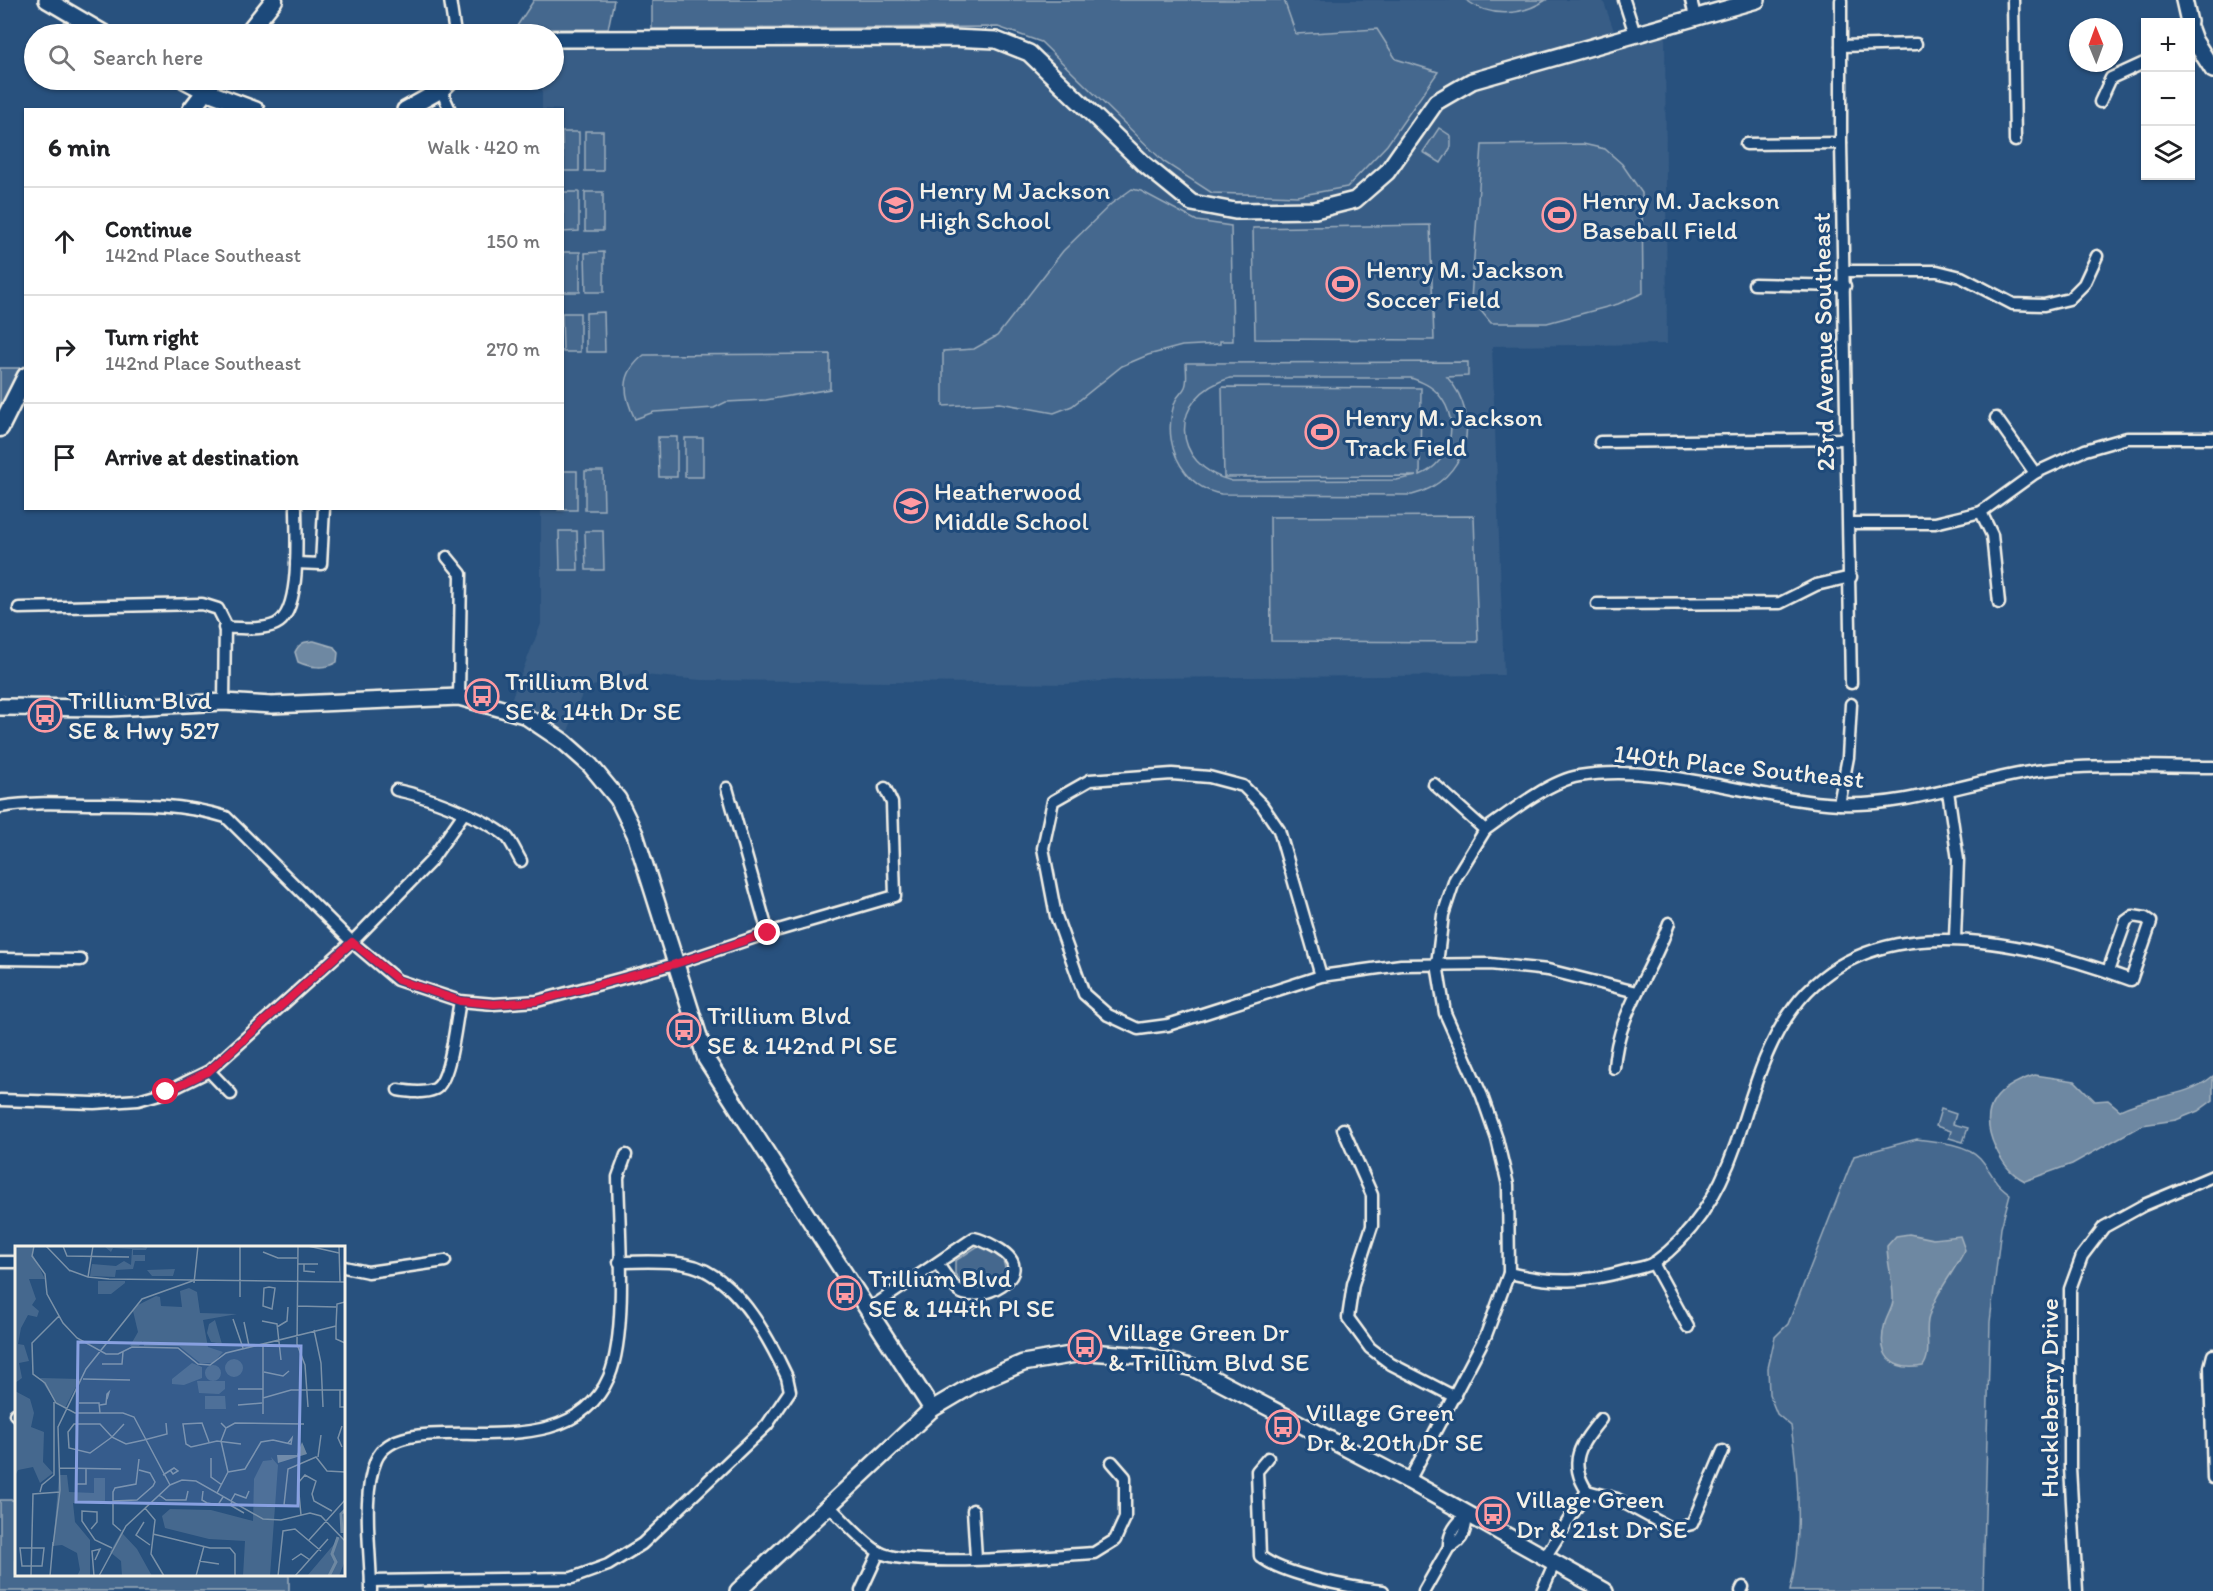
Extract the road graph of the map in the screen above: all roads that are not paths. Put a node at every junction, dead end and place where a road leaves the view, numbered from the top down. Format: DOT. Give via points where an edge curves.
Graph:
graph roads {
  1 [pos="47,0"];
  2 [pos="274,0"];
  3 [pos="450,0"];
  4 [pos="1624,0"];
  5 [pos="1691,0"];
  6 [pos="1757,0"];
  7 [pos="1841,0"];
  8 [pos="2013,0"];
  9 [pos="2184,0"];
  10 [pos="1695,16"];
  11 [pos="2187,18"];
  12 [pos="88,24"];
  13 [pos="255,24"];
  14 [pos="454,24"];
  15 [pos="1635,34"];
  16 [pos="564,39"];
  17 [pos="2195,42"];
  18 [pos="1916,44"];
  19 [pos="1841,46"];
  20 [pos="2141,64"];
  21 [pos="2213,70"];
  22 [pos="205,90"];
  23 [pos="218,90"];
  24 [pos="438,90"];
  25 [pos="447,90"];
  26 [pos="2100,102"];
  27 [pos="192,108"];
  28 [pos="251,108"];
  29 [pos="408,108"];
  30 [pos="450,108"];
  31 [pos="2015,141"];
  32 [pos="1841,143"];
  33 [pos="1746,144"];
  34 [pos="2097,256"];
  35 [pos="1845,271"];
  36 [pos="1754,284"];
  37 [pos="1845,286"];
  38 [pos="24,380"];
  39 [pos="1996,418"];
  40 [pos="0,428"];
  41 [pos="2213,438"];
  42 [pos="1846,439"];
  43 [pos="1600,442"];
  44 [pos="2035,473"];
  45 [pos="296,510"];
  46 [pos="324,510"];
  47 [pos="1982,512"];
  48 [pos="1849,523"];
  49 [pos="447,557"];
  50 [pos="296,563"];
  51 [pos="1851,577"];
  52 [pos="1999,603"];
  53 [pos="1597,604"];
  54 [pos="19,608"];
  55 [pos="225,628"];
  56 [pos="1851,683"];
  57 [pos="459,697"];
  58 [pos="224,702"];
  59 [pos="1851,704"];
  60 [pos="0,707"];
  61 [pos="2213,767"];
  62 [pos="1434,784"];
  63 [pos="727,788"];
  64 [pos="885,788"];
  65 [pos="396,790"];
  66 [pos="1947,791"];
  67 [pos="1839,804"];
  68 [pos="0,807"];
  69 [pos="464,813"];
  70 [pos="1485,830"];
  71 [pos="521,861"];
  72 [pos="1669,923"];
  73 [pos="768,933"];
  74 [pos="1955,938"];
  75 [pos="352,942"];
  76 [pos="0,959"];
  77 [pos="81,960"];
  78 [pos="675,964"];
  79 [pos="1437,964"];
  80 [pos="2108,971"];
  81 [pos="1321,976"];
  82 [pos="1636,992"];
  83 [pos="460,1001"];
  84 [pos="1614,1068"];
  85 [pos="209,1071"];
  86 [pos="398,1090"];
  87 [pos="231,1094"];
  88 [pos="0,1100"];
  89 [pos="1343,1129"];
  90 [pos="626,1155"];
  91 [pos="2213,1176"];
  92 [pos="445,1261"];
  93 [pos="619,1262"];
  94 [pos="937,1263"];
  95 [pos="1653,1263"];
  96 [pos="345,1267"];
  97 [pos="1509,1273"];
  98 [pos="869,1309"];
  99 [pos="1688,1327"];
  100 [pos="2213,1355"];
  101 [pos="1455,1397"];
  102 [pos="932,1409"];
  103 [pos="1601,1419"];
  104 [pos="1723,1451"];
  105 [pos="1268,1458"];
  106 [pos="1112,1462"];
  107 [pos="2213,1478"];
  108 [pos="1409,1481"];
  109 [pos="1587,1491"];
  110 [pos="828,1506"];
  111 [pos="974,1510"];
  112 [pos="1467,1514"];
  113 [pos="879,1552"];
  114 [pos="976,1558"];
  115 [pos="1549,1561"];
  116 [pos="514,1578"];
  117 [pos="371,1586"];
  118 [pos="514,1591"];
  119 [pos="738,1591"];
  120 [pos="861,1591"];
  121 [pos="1383,1591"];
  122 [pos="1424,1591"];
  123 [pos="1542,1591"];
  124 [pos="1605,1591"];
  125 [pos="2077,1591"];
  1 -- 12 [label="street"];
  2 -- 13 [label="main road"];
  3 -- 14 [label="street"];
  4 -- 15 [label="street"];
  5 -- 10 [label="street"];
  6 -- 10 [label="street"];
  7 -- 19 [label="street, 23rd Avenue Southeast"];
  8 -- 31 [label="street"];
  9 -- 11 [label="street"];
  10 -- 15 [label="street"];
  15 -- 16 [label="street" via="1472,81 1436,102 1387,172 1355,200 1315,210 1235,211 1192,203 1144,164 1029,53 996,40"];
  17 -- 21 [label="street"];
  18 -- 19 [label="street"];
  19 -- 32 [label="street, 23rd Avenue Southeast"];
  20 -- 26 [label="street" via="2111,78"];
  22 -- 27 [label="main road"];
  23 -- 28 [label="street"];
  24 -- 29 [label="street"];
  25 -- 30 [label="street"];
  32 -- 33 [label="street"];
  32 -- 35 [label="street, 23rd Avenue Southeast"];
  34 -- 35 [label="street" via="2084,284 2069,299 2044,305 2013,304 1961,278 1937,271"];
  35 -- 37 [label="street, 23rd Avenue Southeast"];
  36 -- 37 [label="street"];
  37 -- 42 [label="street, 23rd Avenue Southeast"];
  38 -- 40 [label="main road"];
  39 -- 44 [label="street"];
  41 -- 44 [label="street" via="2127,438 2085,450"];
  42 -- 43 [label="street"];
  42 -- 48 [label="street, 23rd Avenue Southeast"];
  44 -- 47 [label="street"];
  45 -- 50 [label="street"];
  46 -- 50 [label="street" via="321,564"];
  47 -- 48 [label="street" via="1935,523"];
  47 -- 52 [label="street" via="1992,535"];
  48 -- 51 [label="street, 23rd Avenue Southeast"];
  49 -- 57 [label="street" via="461,574"];
  50 -- 55 [label="street" via="286,617 268,627"];
  51 -- 53 [label="street" via="1816,585 1780,603"];
  51 -- 56 [label="street, 23rd Avenue Southeast"];
  54 -- 55 [label="street" via="202,604 218,609"];
  55 -- 58 [label="street"];
  57 -- 58 [label="street" via="272,705"];
  57 -- 78 [label="street" via="524,715 590,765 618,799 635,834"];
  58 -- 60 [label="street" via="111,708"];
  59 -- 67 [label="street" via="1848,757"];
  61 -- 66 [label="street, 140th Place Southeast" via="2036,771"];
  62 -- 70 [label="street"];
  63 -- 73 [label="street"];
  64 -- 73 [label="street" via="892,802 894,896"];
  65 -- 69 [label="street" via="418,794"];
  66 -- 67 [label="street, 140th Place Southeast" via="1896,802"];
  66 -- 74 [label="street" via="1958,860"];
  67 -- 70 [label="street, 140th Place Southeast" via="1626,773 1576,776 1530,798"];
  68 -- 75 [label="street" via="24,803 162,804 226,818"];
  69 -- 71 [label="street" via="506,837"];
  69 -- 75 [label="street" via="430,862"];
  70 -- 79 [label="street" via="1455,879 1443,915"];
  72 -- 82 [label="street" via="1659,954"];
  73 -- 78 [label="street"];
  74 -- 80 [label="street" via="2030,950"];
  74 -- 95 [label="street" via="1893,945 1836,967 1794,1007 1759,1067 1735,1146 1706,1209"];
  75 -- 83 [label="street" via="398,980"];
  75 -- 85 [label="street"];
  76 -- 77 [label="street"];
  78 -- 83 [label="street" via="537,1001"];
  78 -- 98 [label="street" via="706,1059"];
  79 -- 81 [label="street"];
  79 -- 82 [label="street" via="1548,970"];
  79 -- 97 [label="street" via="1445,1013 1482,1096 1508,1185"];
  80 -- 80 [label="street" via="2131,980 2151,922 2133,916 2126,921"];
  81 -- 81 [label="street" via="1279,830 1262,805 1242,786 1209,777 1172,774 1101,779 1089,780 1053,801 1042,849 1056,916 1084,994 1108,1015 1138,1029 1168,1025"];
  82 -- 84 [label="street" via="1615,1044"];
  83 -- 86 [label="street" via="445,1078 436,1089"];
  85 -- 87 [label="street"];
  85 -- 88 [label="street" via="166,1092 138,1100"];
  89 -- 101 [label="street" via="1372,1195 1372,1226 1355,1274 1348,1318 1370,1348 1391,1364"];
  90 -- 93 [label="street" via="618,1177"];
  91 -- 125 [label="street, Huckleberry Drive" via="2104,1227 2082,1256 2070,1289 2070,1467"];
  92 -- 96 [label="street" via="368,1272"];
  93 -- 116 [label="street" via="686,1264 712,1274 736,1292 780,1363 790,1391 767,1425 642,1544 608,1565 572,1578"];
  93 -- 117 [label="street" via="617,1344 609,1377 593,1401 562,1425 527,1433 425,1434 385,1446 376,1459 369,1486"];
  94 -- 94 [label="street" via="974,1238 1001,1250 1014,1263 1008,1282 968,1295 961,1293"];
  94 -- 98 [label="street"];
  95 -- 97 [label="street" via="1580,1281 1545,1281"];
  95 -- 99 [label="street"];
  97 -- 101 [label="street" via="1486,1335"];
  98 -- 102 [label="street"];
  100 -- 107 [label="street"];
  101 -- 108 [label="street"];
  102 -- 108 [label="street" via="976,1383 1023,1363 1088,1352 1147,1356 1192,1368"];
  102 -- 110 [label="street"];
  103 -- 109 [label="street" via="1582,1443 1577,1463 1577,1477"];
  104 -- 109 [label="street" via="1692,1524 1681,1528 1672,1528 1617,1499"];
  105 -- 121 [label="street" via="1257,1471 1260,1556 1269,1563 1310,1576"];
  106 -- 114 [label="street" via="1125,1478 1125,1518 1111,1545 1094,1553"];
  108 -- 112 [label="street"];
  109 -- 115 [label="street"];
  110 -- 113 [label="street"];
  110 -- 119 [label="street"];
  111 -- 114 [label="street"];
  112 -- 115 [label="street"];
  112 -- 122 [label="street" via="1466,1531 1458,1544 1449,1547"];
  113 -- 114 [label="street" via="922,1560"];
  113 -- 120 [label="street"];
  115 -- 123 [label="street"];
  115 -- 124 [label="street"];
  116 -- 117 [label="street"];
  116 -- 118 [label="street"];
}
